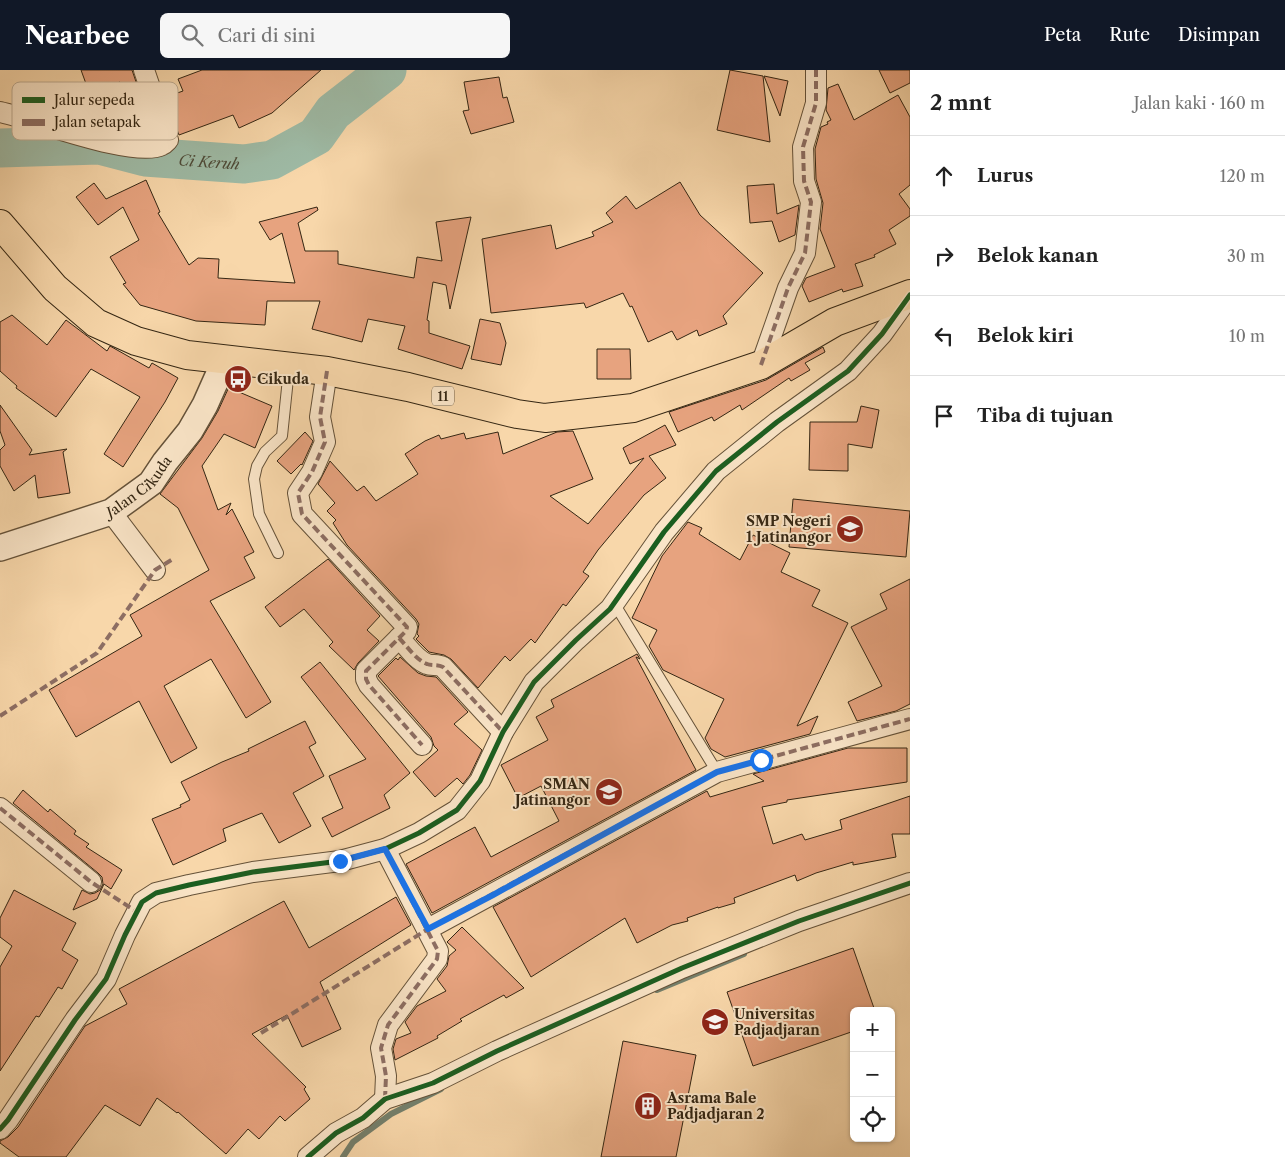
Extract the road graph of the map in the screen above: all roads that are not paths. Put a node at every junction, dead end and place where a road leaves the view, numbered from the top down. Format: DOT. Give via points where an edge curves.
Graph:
graph roads {
  1 [pos="144,70"];
  2 [pos="816,70"];
  3 [pos="148,82"];
  4 [pos="98,140"];
  5 [pos="168,140"];
  6 [pos="0,224"];
  7 [pos="910,294"];
  8 [pos="225,360"];
  9 [pos="761,365"];
  10 [pos="289,368"];
  11 [pos="327,372"];
  12 [pos="111,512"];
  13 [pos="0,548"];
  14 [pos="278,553"];
  15 [pos="154,570"];
  16 [pos="614,603"];
  17 [pos="399,638"];
  18 [pos="910,718"];
  19 [pos="503,732"];
  20 [pos="422,745"];
  21 [pos="717,772"];
  22 [pos="0,808"];
  23 [pos="385,849"];
  24 [pos="91,882"];
  25 [pos="910,883"];
  26 [pos="428,929"];
  27 [pos="385,1099"];
  28 [pos="0,1129"];
  29 [pos="308,1157"];
  1 -- 3 [label="street"];
  2 -- 9 [label="street" via="816,103 803,147 804,180 811,202 805,253 788,288"];
  4 -- 5 [label="street" via="138,148 162,145"];
  6 -- 8 [label="highway, 11" via="55,288 96,322 136,341 187,355"];
  7 -- 9 [label="highway, 11" via="835,322"];
  7 -- 16 [label="street" via="882,334 848,371 716,471 664,532"];
  8 -- 10 [label="highway, 11"];
  8 -- 12 [label="street, Jalan Cikuda" via="190,431 151,484"];
  9 -- 11 [label="highway, 11" via="633,408 545,418"];
  10 -- 11 [label="highway, 11"];
  10 -- 14 [label="lane" via="282,436 265,452 254,479 259,514"];
  11 -- 17 [label="street" via="320,417 325,442 312,472 298,493 302,514 407,628"];
  12 -- 13 [label="street, Jalan Cikuda"];
  12 -- 15 [label="street"];
  16 -- 19 [label="street" via="534,682"];
  16 -- 21 [label="lane"];
  17 -- 19 [label="street" via="427,664 443,667"];
  17 -- 20 [label="street" via="366,671 366,679"];
  18 -- 21 [label="street"];
  19 -- 23 [label="street" via="480,781 457,810"];
  21 -- 26 [label="street"];
  22 -- 24 [label="street"];
  23 -- 26 [label="street"];
  23 -- 28 [label="street" via="340,861 253,872 189,885 156,893 142,902 106,979"];
  25 -- 27 [label="street" via="799,921 682,968 433,1083"];
  26 -- 27 [label="street" via="438,951 437,959 388,1025 381,1048 386,1076"];
  27 -- 29 [label="street"];
}
